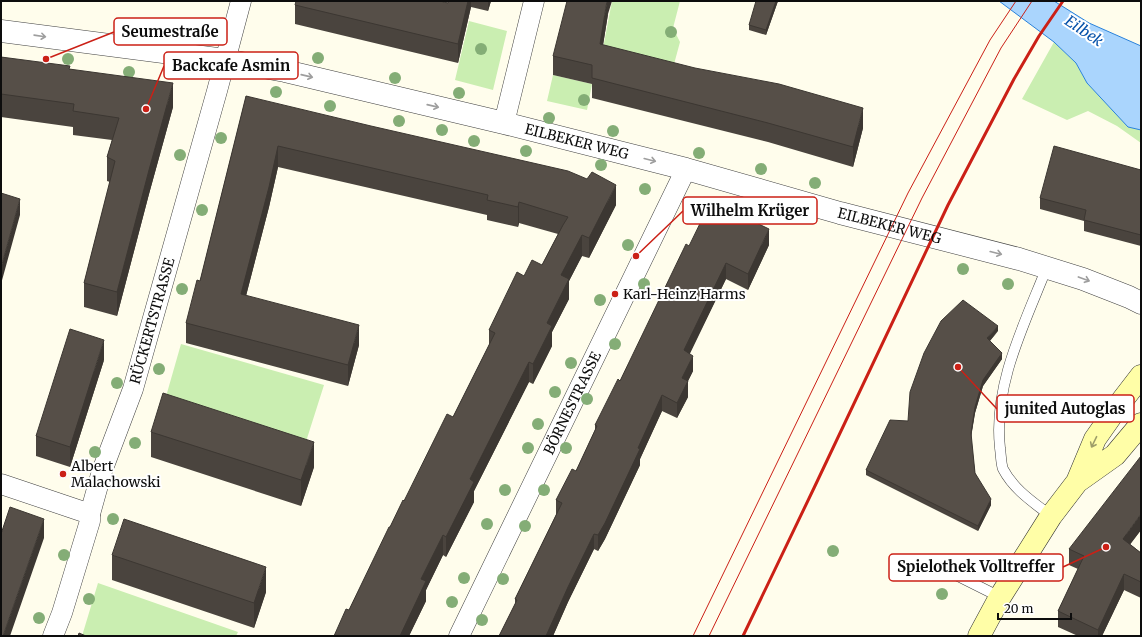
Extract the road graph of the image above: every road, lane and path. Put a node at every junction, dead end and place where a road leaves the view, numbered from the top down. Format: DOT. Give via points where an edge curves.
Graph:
graph roads {
  1 [pos="241,1"];
  2 [pos="534,1"];
  3 [pos="1,31"];
  4 [pos="225,60"];
  5 [pos="504,123"];
  6 [pos="686,169"];
  7 [pos="1047,268"];
  8 [pos="1141,303"];
  9 [pos="1141,376"];
  10 [pos="1140,427"];
  11 [pos="1077,482"];
  12 [pos="1,484"];
  13 [pos="90,514"];
  14 [pos="1051,516"];
  15 [pos="944,569"];
  16 [pos="1000,597"];
  17 [pos="53,636"];
  18 [pos="459,636"];
  19 [pos="979,636"];
  1 -- 4 [label="street, RÜCKERTSTRASSE"];
  2 -- 5 [label="street"];
  3 -- 4 [label="street, EILBEKER WEG, one-way"];
  4 -- 5 [label="street, EILBEKER WEG, one-way" via="286,71"];
  4 -- 13 [label="street, RÜCKERTSTRASSE" via="133,389 102,471"];
  5 -- 6 [label="street, EILBEKER WEG, one-way"];
  6 -- 7 [label="street, EILBEKER WEG, one-way"];
  6 -- 18 [label="street, BÖRNESTRASSE"];
  7 -- 8 [label="street, EILBEKER WEG, one-way" via="1083,279"];
  7 -- 14 [label="lane" via="1017,341 1008,371 1000,403 999,435 1003,468 1020,492"];
  9 -- 11 [label="main road, one-way" via="1095,439"];
  10 -- 11 [label="main road" via="1114,455"];
  11 -- 14 [label="main road"];
  12 -- 13 [label="street"];
  13 -- 17 [label="street, RÜCKERTSTRASSE" via="90,521"];
  14 -- 16 [label="main road"];
  15 -- 16 [label="lane"];
  16 -- 19 [label="main road"];
}
